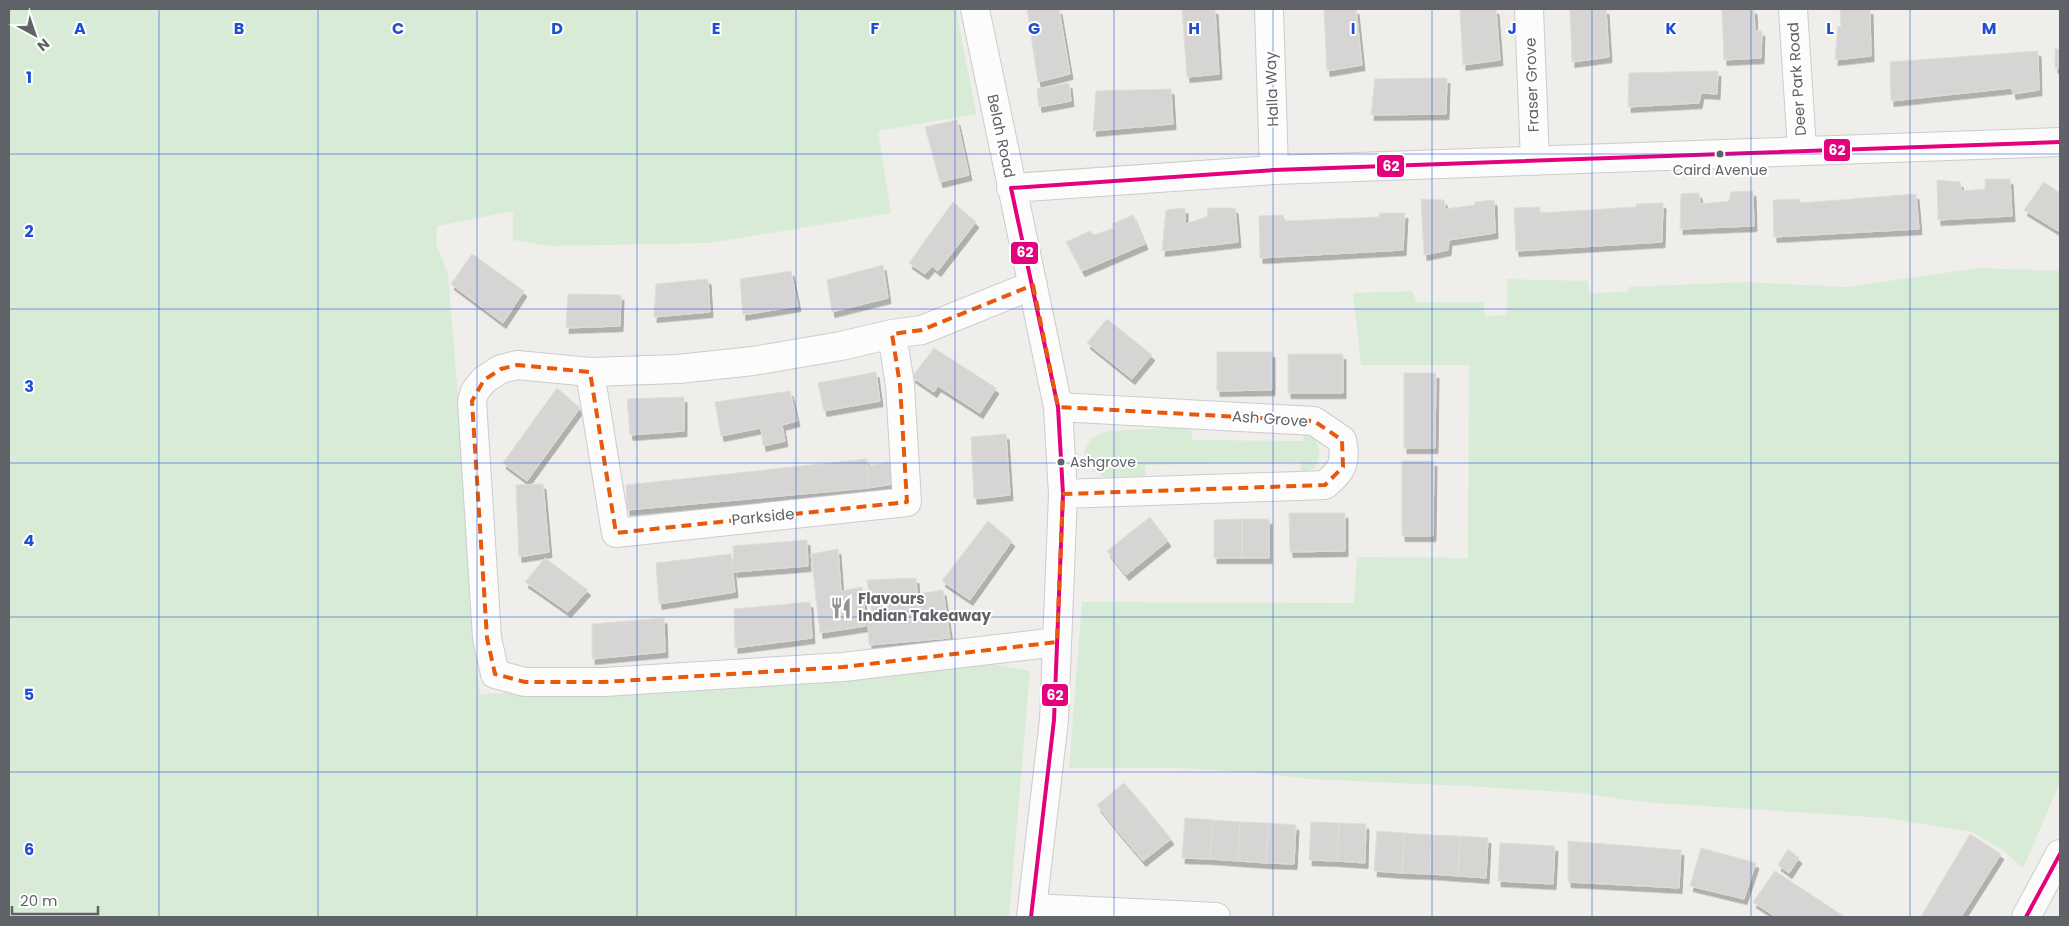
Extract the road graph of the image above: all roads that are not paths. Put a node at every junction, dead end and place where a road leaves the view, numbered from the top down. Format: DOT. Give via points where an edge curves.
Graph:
graph roads {
  1 [pos="975,9"];
  2 [pos="1269,9"];
  3 [pos="1529,9"];
  4 [pos="1793,9"];
  5 [pos="2060,142"];
  6 [pos="1802,150"];
  7 [pos="1535,161"];
  8 [pos="1274,170"];
  9 [pos="1011,188"];
  10 [pos="1033,285"];
  11 [pos="892,334"];
  12 [pos="590,372"];
  13 [pos="1058,407"];
  14 [pos="1063,494"];
  15 [pos="1057,642"];
  16 [pos="2060,854"];
  17 [pos="1032,912"];
  18 [pos="1216,917"];
  19 [pos="2026,917"];
  1 -- 9 [label="street, Belah Road"];
  2 -- 8 [label="street, Halla Way"];
  3 -- 7 [label="street, Fraser Grove"];
  4 -- 6 [label="street, Deer Park Road"];
  5 -- 6 [label="street"];
  6 -- 7 [label="street"];
  7 -- 8 [label="street"];
  8 -- 9 [label="street"];
  9 -- 10 [label="street, Belah Road"];
  10 -- 11 [label="street" via="922,330"];
  10 -- 13 [label="street, Belah Road"];
  11 -- 12 [label="street" via="753,361 678,369"];
  11 -- 12 [label="street, Parkside" via="900,385 907,502 616,533"];
  12 -- 15 [label="street" via="517,365 501,369 484,380 475,391 472,401 487,638 495,674 525,682 604,682 843,667"];
  13 -- 14 [label="street, Belah Road"];
  13 -- 14 [label="street, Ash Grove" via="1314,421 1342,440 1345,453 1343,467 1325,485"];
  14 -- 15 [label="street, Belah Road"];
  15 -- 17 [label="street, Belah Road" via="1054,720"];
  16 -- 19 [label="street"];
  17 -- 18 [label="street"];
}
